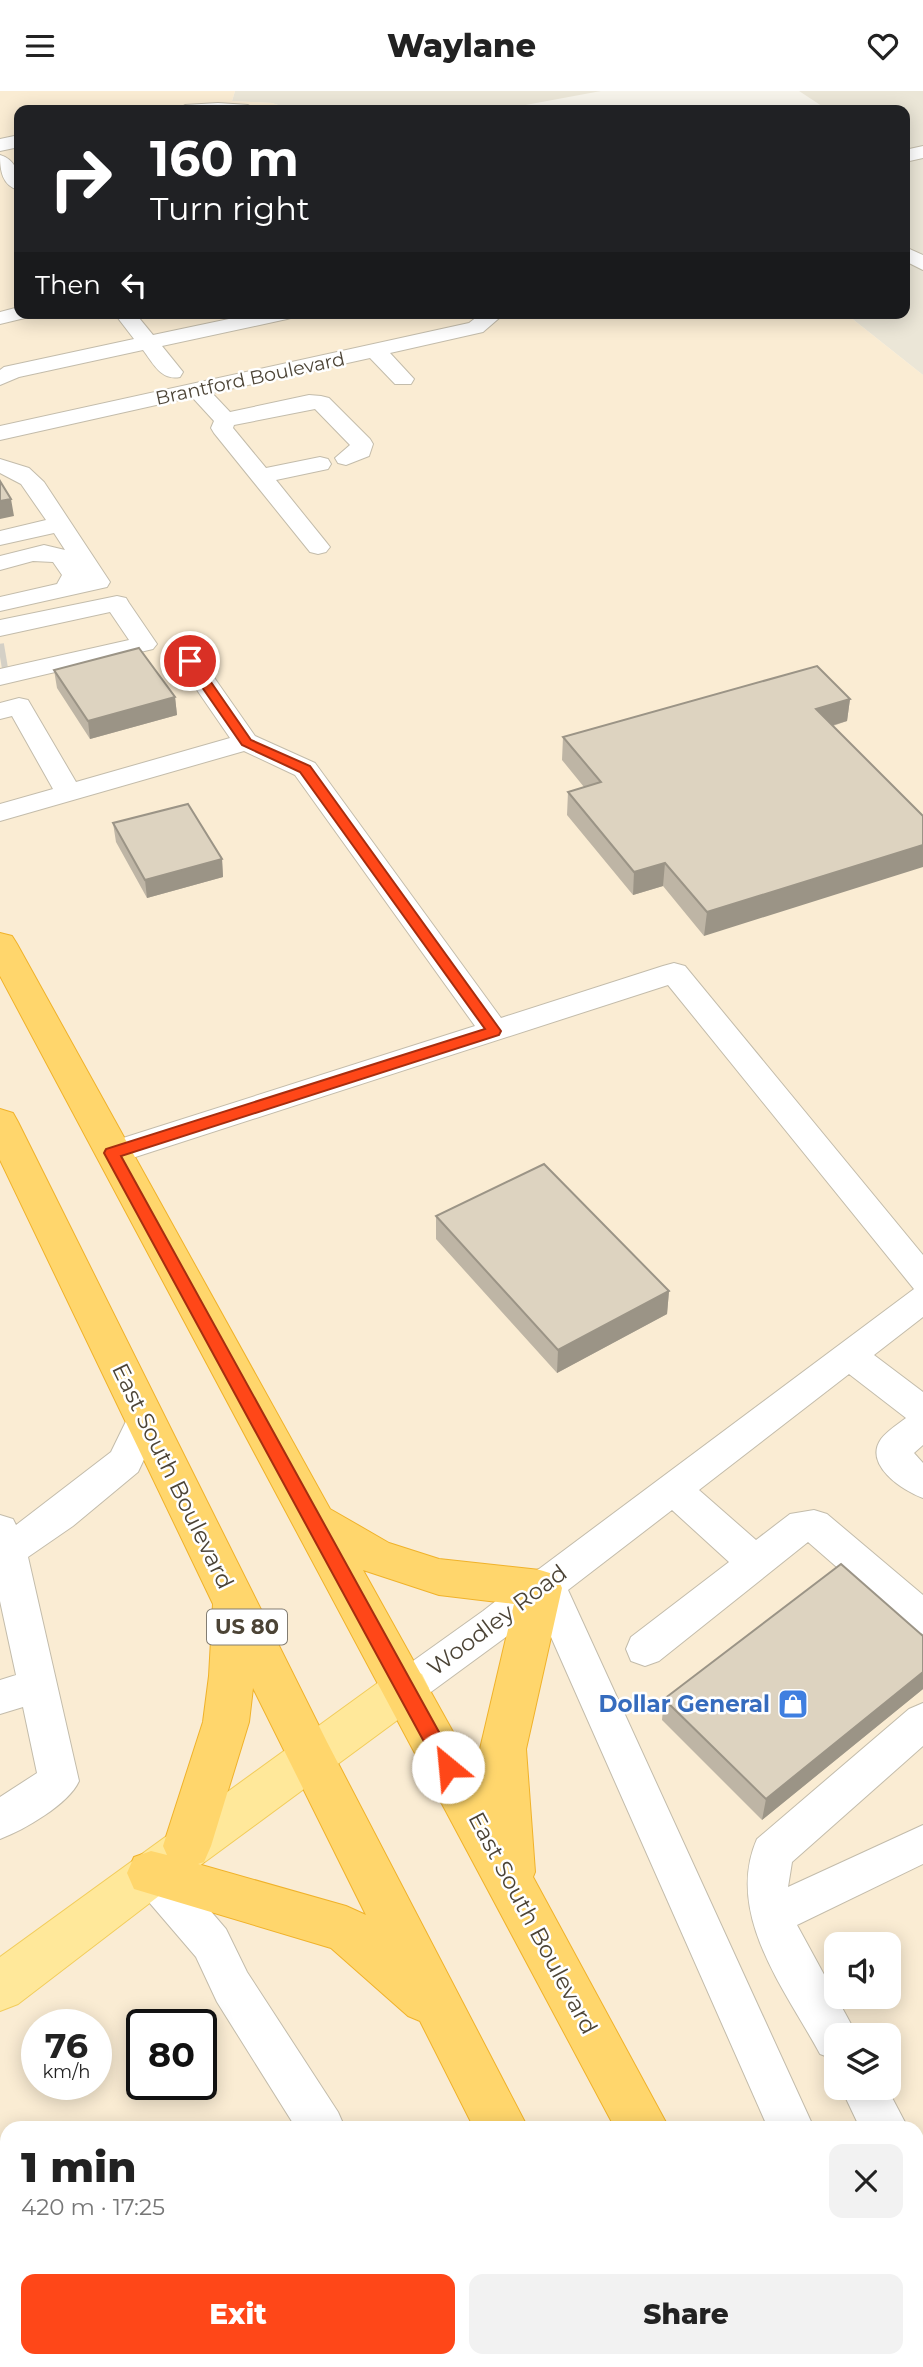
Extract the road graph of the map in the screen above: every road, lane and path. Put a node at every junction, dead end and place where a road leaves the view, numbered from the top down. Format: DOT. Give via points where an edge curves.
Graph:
graph roads {
  1 [pos="1,163"];
  2 [pos="14,179"];
  3 [pos="129,319"];
  4 [pos="258,319"];
  5 [pos="487,319"];
  6 [pos="148,342"];
  7 [pos="375,351"];
  8 [pos="172,372"];
  9 [pos="0,378"];
  10 [pos="146,378"];
  11 [pos="199,378"];
  12 [pos="403,379"];
  13 [pos="225,421"];
  14 [pos="0,433"];
  15 [pos="346,458"];
  16 [pos="320,464"];
  17 [pos="0,466"];
  18 [pos="261,476"];
  19 [pos="60,524"];
  20 [pos="0,538"];
  21 [pos="317,547"];
  22 [pos="0,563"];
  23 [pos="44,594"];
  24 [pos="0,604"];
  25 [pos="0,628"];
  26 [pos="2,656"];
  27 [pos="190,661"];
  28 [pos="0,711"];
  29 [pos="246,742"];
  30 [pos="69,793"];
  31 [pos="0,813"];
  32 [pos="0,944"];
  33 [pos="494,1031"];
  34 [pos="0,1122"];
  35 [pos="112,1153"];
  36 [pos="923,1279"];
  37 [pos="923,1299"];
  38 [pos="850,1356"];
  39 [pos="923,1411"];
  40 [pos="145,1419"];
  41 [pos="923,1423"];
  42 [pos="923,1483"];
  43 [pos="672,1488"];
  44 [pos="313,1521"];
  45 [pos="2,1548"];
  46 [pos="755,1562"];
  47 [pos="543,1586"];
  48 [pos="233,1599"];
  49 [pos="923,1618"];
  50 [pos="645,1649"];
  51 [pos="38,1685"];
  52 [pos="406,1688"];
  53 [pos="0,1697"];
  54 [pos="923,1721"];
  55 [pos="310,1757"];
  56 [pos="0,1820"];
  57 [pos="923,1844"];
  58 [pos="169,1859"];
  59 [pos="512,1884"];
  60 [pos="773,1915"];
  61 [pos="0,1987"];
  62 [pos="444,2014"];
  63 [pos="827,2023"];
  64 [pos="870,2100"];
  65 [pos="318,2121"];
  66 [pos="498,2121"];
  67 [pos="639,2121"];
  68 [pos="789,2121"];
  69 [pos="881,2121"];
  1 -- 2 [label="street"];
  3 -- 6 [label="street"];
  4 -- 6 [label="street"];
  5 -- 7 [label="street, Brantford Boulevard" via="476,328"];
  6 -- 8 [label="street"];
  6 -- 9 [label="street"];
  7 -- 11 [label="street, Brantford Boulevard"];
  7 -- 12 [label="street"];
  8 -- 10 [label="street, Brantford Boulevard"];
  8 -- 11 [label="street, Brantford Boulevard"];
  11 -- 13 [label="street"];
  11 -- 14 [label="street, Brantford Boulevard"];
  13 -- 15 [label="street" via="321,403 362,444 361,451"];
  13 -- 18 [label="street" via="222,428"];
  16 -- 18 [label="street"];
  17 -- 19 [label="street" via="28,477"];
  18 -- 21 [label="street"];
  19 -- 20 [label="street"];
  19 -- 23 [label="street" via="98,582"];
  22 -- 23 [label="street" via="46,552 62,554 75,576"];
  23 -- 24 [label="street"];
  25 -- 26 [label="street" via="117,603 144,644"];
  27 -- 29 [label="street"];
  28 -- 30 [label="street" via="19,706"];
  29 -- 30 [label="street"];
  29 -- 33 [label="street" via="305,769"];
  30 -- 31 [label="street"];
  32 -- 35 [label="highway, East South Boulevard"];
  33 -- 35 [label="street"];
  33 -- 36 [label="street" via="674,974"];
  34 -- 40 [label="highway, East South Boulevard / US 80"];
  35 -- 44 [label="highway, East South Boulevard"];
  37 -- 38 [label="street, Woodley Road"];
  38 -- 39 [label="street"];
  38 -- 43 [label="street, Woodley Road"];
  40 -- 45 [label="street" via="125,1462 60,1515"];
  40 -- 48 [label="highway, East South Boulevard / US 80"];
  41 -- 42 [label="street" via="895,1448 898,1464"];
  43 -- 46 [label="street"];
  43 -- 47 [label="street, Woodley Road"];
  44 -- 47 [label="highway" via="375,1556 439,1577"];
  44 -- 52 [label="highway, East South Boulevard"];
  45 -- 51 [label="street"];
  46 -- 49 [label="street" via="803,1525 814,1525"];
  46 -- 50 [label="street"];
  47 -- 52 [label="street, Woodley Road"];
  47 -- 59 [label="highway" via="503,1749"];
  47 -- 68 [label="street"];
  48 -- 55 [label="highway, East South Boulevard / US 80"];
  48 -- 58 [label="highway" via="226,1722"];
  51 -- 53 [label="street"];
  51 -- 56 [label="street" via="60,1781"];
  52 -- 55 [label="main road, Woodley Road"];
  52 -- 59 [label="highway, East South Boulevard"];
  54 -- 60 [label="street" via="772,1853 767,1889"];
  55 -- 58 [label="main road, Woodley Road"];
  55 -- 62 [label="highway, East South Boulevard / US 80"];
  57 -- 60 [label="street"];
  58 -- 61 [label="main road, Woodley Road"];
  58 -- 62 [label="highway" via="346,1929"];
  58 -- 65 [label="street" via="232,1987"];
  59 -- 67 [label="highway, East South Boulevard"];
  60 -- 63 [label="street" via="778,1935"];
  62 -- 66 [label="highway, East South Boulevard / US 80"];
  64 -- 69 [label="street"];
}
